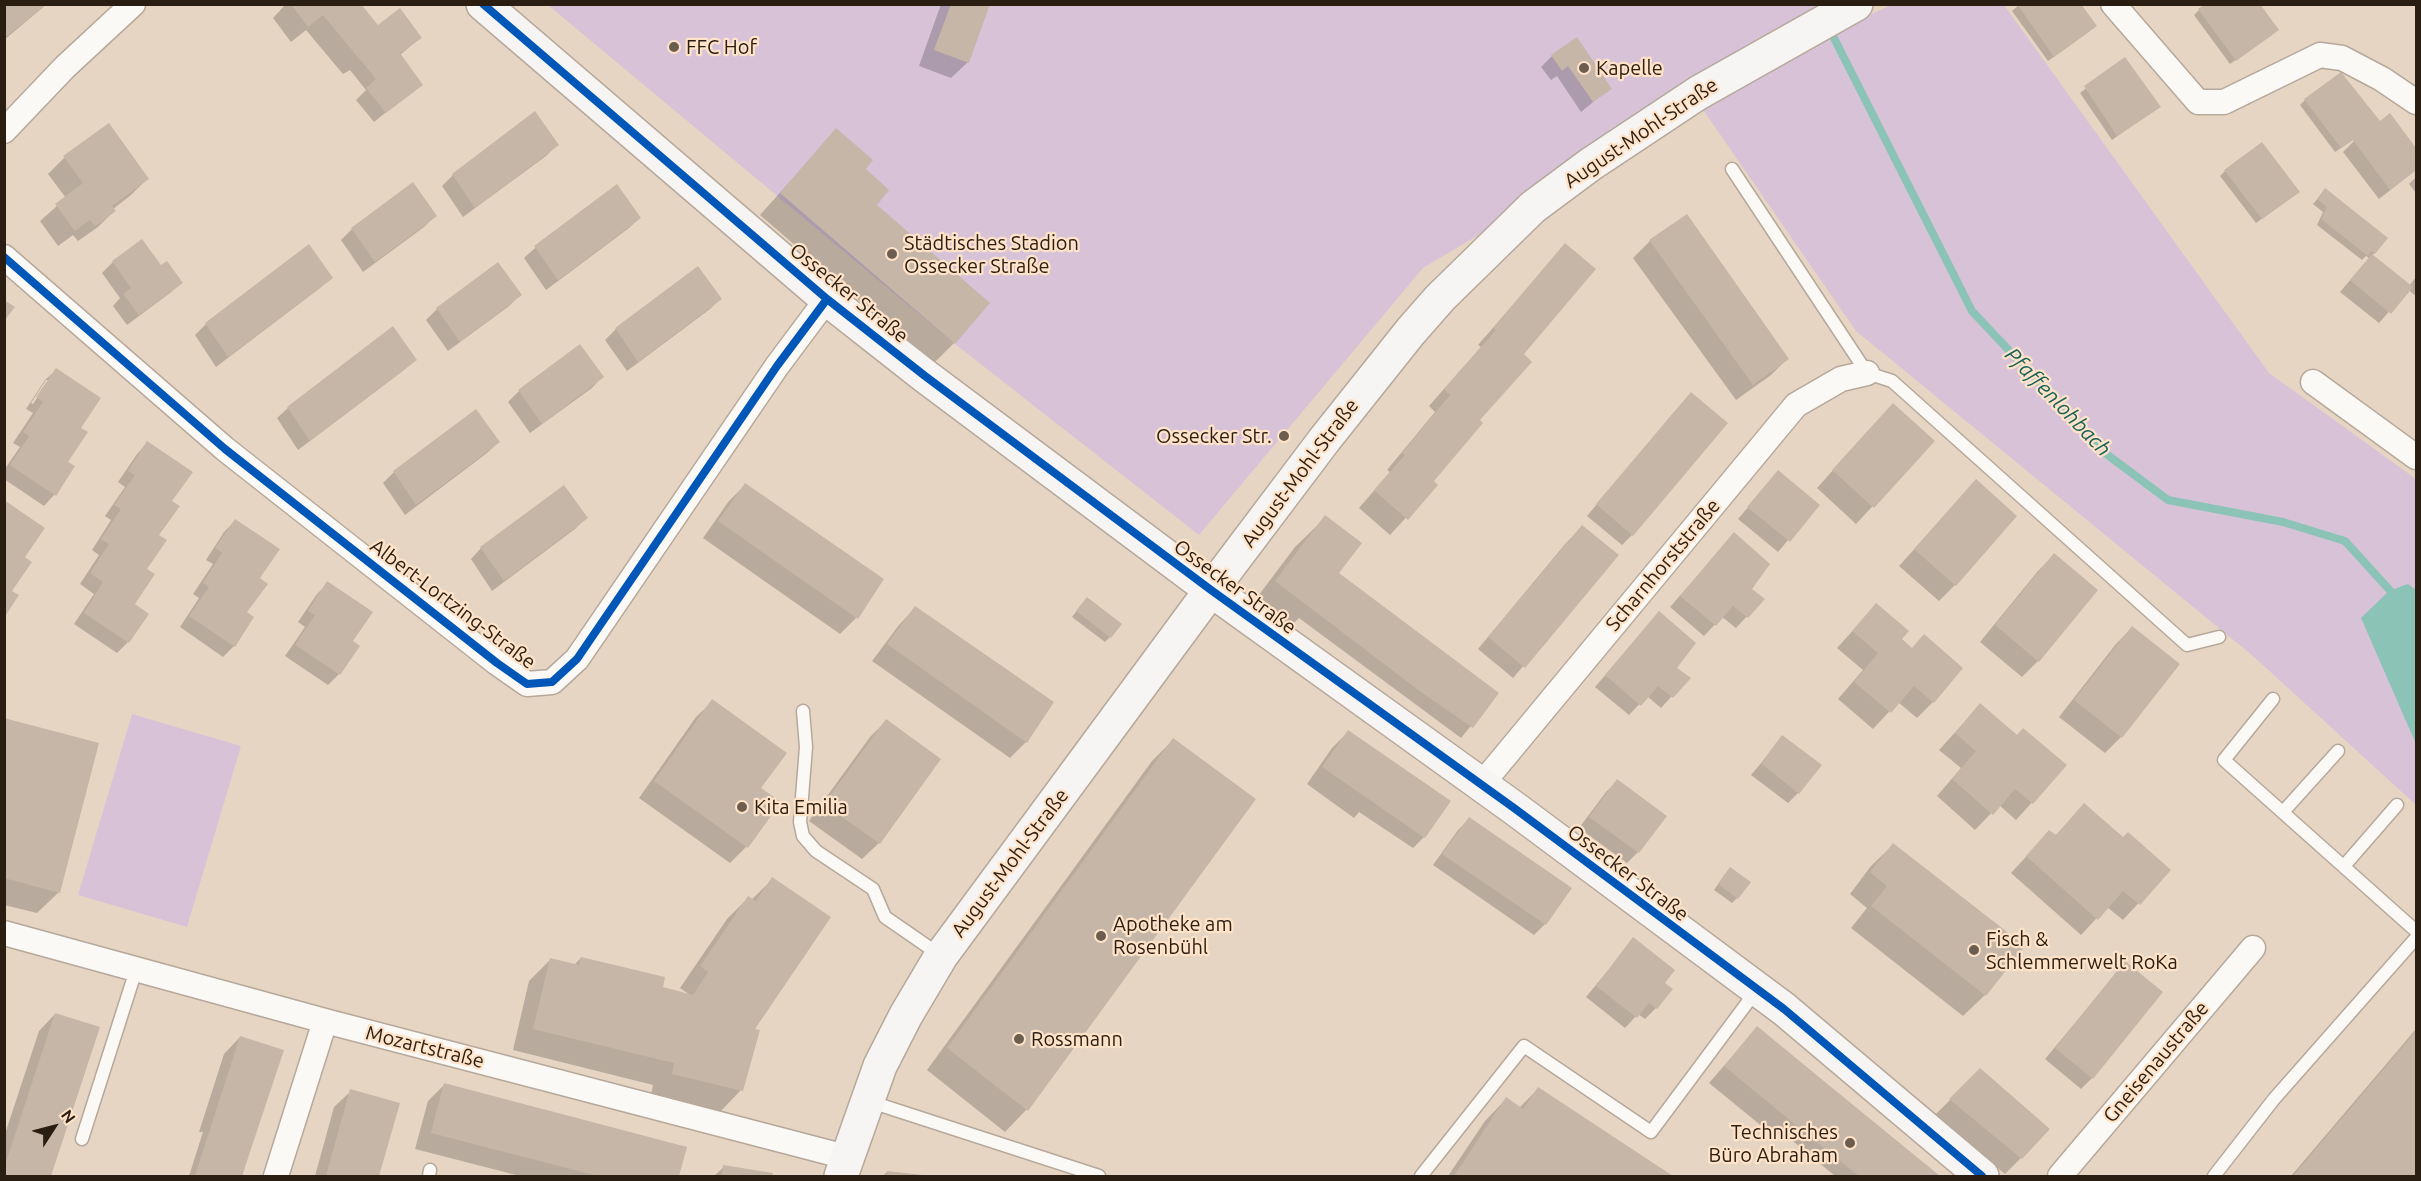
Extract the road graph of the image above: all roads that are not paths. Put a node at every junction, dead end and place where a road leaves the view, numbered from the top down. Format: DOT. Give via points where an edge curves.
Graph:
graph roads {
  1 [pos="133,4"];
  2 [pos="483,4"];
  3 [pos="2113,4"];
  4 [pos="1851,7"];
  5 [pos="2416,102"];
  6 [pos="4,131"];
  7 [pos="1732,169"];
  8 [pos="4,258"];
  9 [pos="827,298"];
  10 [pos="1867,373"];
  11 [pos="2313,382"];
  12 [pos="2416,457"];
  13 [pos="1211,590"];
  14 [pos="2219,637"];
  15 [pos="2273,699"];
  16 [pos="803,711"];
  17 [pos="2338,751"];
  18 [pos="1481,785"];
  19 [pos="2397,805"];
  20 [pos="2283,812"];
  21 [pos="2344,866"];
  22 [pos="2416,931"];
  23 [pos="4,933"];
  24 [pos="2416,938"];
  25 [pos="2253,948"];
  26 [pos="941,956"];
  27 [pos="136,970"];
  28 [pos="1756,990"];
  29 [pos="325,1021"];
  30 [pos="867,1101"];
  31 [pos="82,1139"];
  32 [pos="843,1167"];
  33 [pos="276,1176"];
  34 [pos="1100,1176"];
  35 [pos="1420,1176"];
  36 [pos="1982,1176"];
  37 [pos="2060,1176"];
  38 [pos="2214,1176"];
  1 -- 6 [label="street"];
  2 -- 9 [label="street, Ossecker Straße"];
  3 -- 5 [label="street" via="2198,102 2224,102 2319,55 2342,58"];
  4 -- 13 [label="street, August-Mohl-Straße" via="1678,106 1533,207 1411,331"];
  7 -- 10 [label="lane"];
  8 -- 9 [label="street, Albert-Lortzing-Straße" via="225,449 527,684 552,682 577,659"];
  9 -- 13 [label="street, Ossecker Straße"];
  10 -- 14 [label="lane" via="1892,381 2187,645"];
  10 -- 18 [label="street, Scharnhorststraße" via="1840,379 1796,405"];
  11 -- 12 [label="street"];
  13 -- 18 [label="street, Ossecker Straße"];
  13 -- 26 [label="street, August-Mohl-Straße"];
  15 -- 20 [label="lane" via="2224,760"];
  16 -- 26 [label="lane" via="803,836 816,851 873,889 885,917"];
  17 -- 20 [label="lane"];
  18 -- 28 [label="street, Ossecker Straße"];
  19 -- 21 [label="lane"];
  20 -- 21 [label="lane"];
  21 -- 22 [label="lane"];
  23 -- 27 [label="street, Mozartstraße"];
  24 -- 38 [label="lane" via="2274,1099"];
  25 -- 37 [label="street, Gneisenaustraße"];
  26 -- 30 [label="street, August-Mohl-Straße" via="880,1066"];
  27 -- 29 [label="street, Mozartstraße"];
  27 -- 31 [label="lane"];
  28 -- 35 [label="lane" via="1651,1132 1524,1046"];
  28 -- 36 [label="street, Ossecker Straße" via="1784,1009"];
  29 -- 32 [label="street, Mozartstraße"];
  29 -- 33 [label="street"];
  30 -- 32 [label="street, August-Mohl-Straße"];
  30 -- 34 [label="lane"];
}
